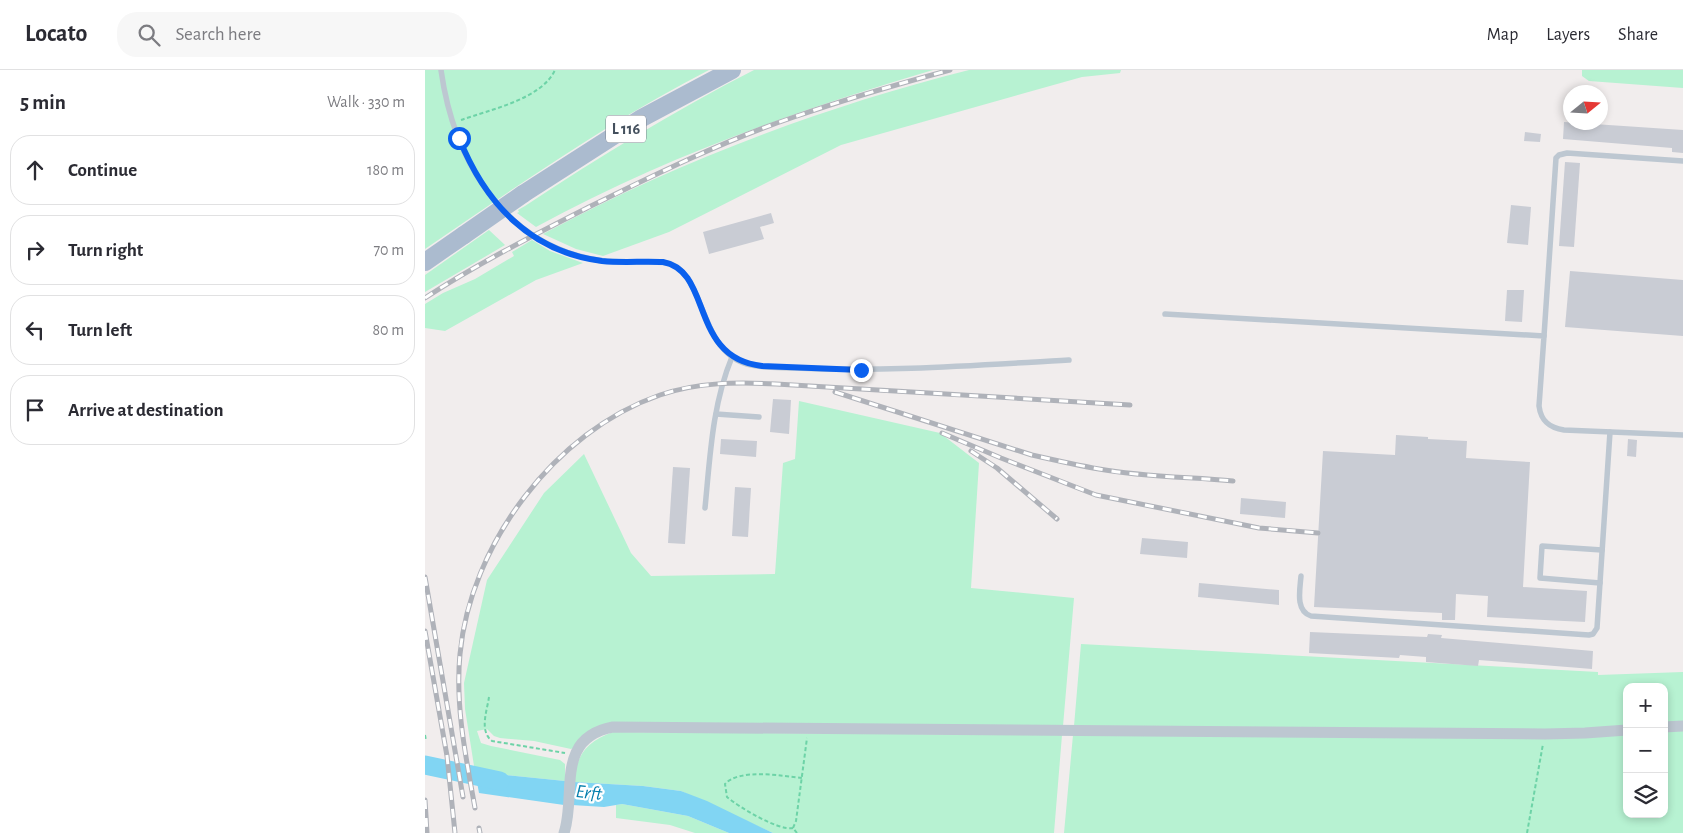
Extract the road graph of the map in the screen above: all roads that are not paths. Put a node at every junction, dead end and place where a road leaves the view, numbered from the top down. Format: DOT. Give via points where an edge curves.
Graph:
graph roads {
  1 [pos="441,70"];
  2 [pos="732,70"];
  3 [pos="1683,161"];
  4 [pos="425,262"];
  5 [pos="1165,314"];
  6 [pos="1544,336"];
  7 [pos="732,357"];
  8 [pos="1069,360"];
  9 [pos="716,414"];
  10 [pos="759,417"];
  11 [pos="1610,432"];
  12 [pos="1683,434"];
  13 [pos="705,508"];
  14 [pos="1602,550"];
  15 [pos="1301,576"];
  16 [pos="1600,583"];
  17 [pos="1683,726"];
  18 [pos="1668,727"];
  19 [pos="1623,730"];
  20 [pos="564,833"];
  1 -- 7 [label="lane" via="454,123 466,154 491,198 514,221 550,245 576,255 607,261 663,262 677,267 688,279 715,338"];
  2 -- 4 [label="main road, L 116, bridge" via="640,120 523,194"];
  3 -- 6 [label="lane" via="1567,153 1556,158"];
  5 -- 6 [label="lane"];
  6 -- 11 [label="lane" via="1539,406 1545,422 1557,429"];
  7 -- 8 [label="lane" via="753,365 846,370"];
  7 -- 9 [label="lane"];
  9 -- 10 [label="lane"];
  9 -- 13 [label="lane"];
  11 -- 12 [label="lane"];
  11 -- 14 [label="lane"];
  14 -- 16 [label="lane"];
  14 -- 16 [label="lane" via="1543,546 1540,578"];
  15 -- 16 [label="lane" via="1301,606 1304,613 1311,616 1589,635 1597,628"];
  17 -- 18 [label="street"];
  19 -- 20 [label="street" via="1545,734 613,727 591,736 575,755"];
}
